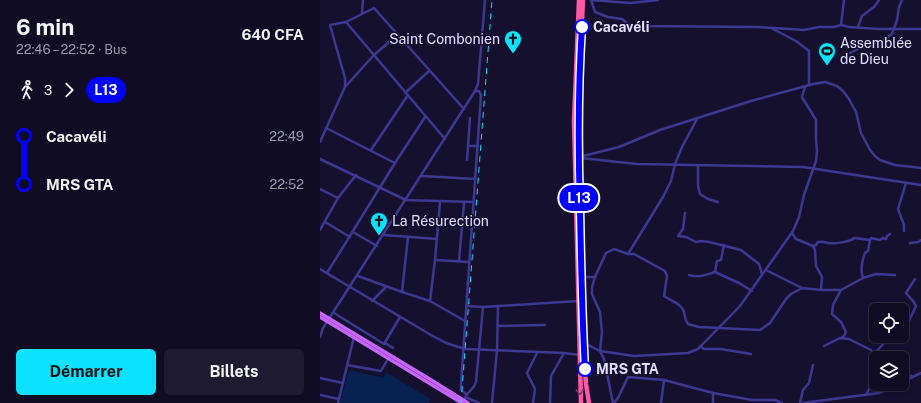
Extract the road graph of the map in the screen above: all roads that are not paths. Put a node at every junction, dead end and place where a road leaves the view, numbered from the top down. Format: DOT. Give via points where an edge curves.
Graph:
graph roads {
  1 [pos="363,0"];
  2 [pos="485,0"];
  3 [pos="579,0"];
  4 [pos="583,0"];
  5 [pos="591,0"];
  6 [pos="658,0"];
  7 [pos="844,0"];
  8 [pos="879,0"];
  9 [pos="902,0"];
  10 [pos="362,13"];
  11 [pos="346,22"];
  12 [pos="841,25"];
  13 [pos="858,27"];
  14 [pos="770,28"];
  15 [pos="894,29"];
  16 [pos="921,29"];
  17 [pos="397,35"];
  18 [pos="850,53"];
  19 [pos="374,55"];
  20 [pos="429,71"];
  21 [pos="809,85"];
  22 [pos="346,87"];
  23 [pos="805,87"];
  24 [pos="475,90"];
  25 [pos="406,94"];
  26 [pos="464,109"];
  27 [pos="426,117"];
  28 [pos="470,118"];
  29 [pos="697,118"];
  30 [pos="326,128"];
  31 [pos="445,139"];
  32 [pos="320,142"];
  33 [pos="468,146"];
  34 [pos="478,146"];
  35 [pos="371,150"];
  36 [pos="576,158"];
  37 [pos="320,159"];
  38 [pos="467,160"];
  39 [pos="395,163"];
  40 [pos="675,164"];
  41 [pos="698,165"];
  42 [pos="921,168"];
  43 [pos="813,169"];
  44 [pos="356,175"];
  45 [pos="422,176"];
  46 [pos="475,179"];
  47 [pos="906,183"];
  48 [pos="921,185"];
  49 [pos="380,188"];
  50 [pos="320,189"];
  51 [pos="338,198"];
  52 [pos="406,200"];
  53 [pos="440,202"];
  54 [pos="473,202"];
  55 [pos="718,202"];
  56 [pos="464,203"];
  57 [pos="686,213"];
  58 [pos="325,222"];
  59 [pos="320,230"];
  60 [pos="904,231"];
  61 [pos="353,232"];
  62 [pos="792,232"];
  63 [pos="890,234"];
  64 [pos="384,235"];
  65 [pos="408,236"];
  66 [pos="350,237"];
  67 [pos="437,239"];
  68 [pos="870,240"];
  69 [pos="921,240"];
  70 [pos="910,243"];
  71 [pos="724,245"];
  72 [pos="376,246"];
  73 [pos="813,246"];
  74 [pos="628,254"];
  75 [pos="435,260"];
  76 [pos="460,261"];
  77 [pos="469,262"];
  78 [pos="320,269"];
  79 [pos="766,270"];
  80 [pos="715,272"];
  81 [pos="327,273"];
  82 [pos="763,274"];
  83 [pos="689,275"];
  84 [pos="895,275"];
  85 [pos="358,276"];
  86 [pos="595,276"];
  87 [pos="579,277"];
  88 [pos="863,278"];
  89 [pos="915,279"];
  90 [pos="386,287"];
  91 [pos="350,288"];
  92 [pos="802,288"];
  93 [pos="821,290"];
  94 [pos="842,290"];
  95 [pos="752,291"];
  96 [pos="402,292"];
  97 [pos="372,301"];
  98 [pos="430,301"];
  99 [pos="578,302"];
  100 [pos="466,306"];
  101 [pos="498,306"];
  102 [pos="916,306"];
  103 [pos="921,306"];
  104 [pos="483,307"];
  105 [pos="320,313"];
  106 [pos="334,313"];
  107 [pos="320,317"];
  108 [pos="400,317"];
  109 [pos="329,320"];
  110 [pos="465,321"];
  111 [pos="909,321"];
  112 [pos="544,325"];
  113 [pos="498,326"];
  114 [pos="718,328"];
  115 [pos="320,337"];
  116 [pos="354,337"];
  117 [pos="840,338"];
  118 [pos="583,343"];
  119 [pos="884,343"];
  120 [pos="385,344"];
  121 [pos="700,346"];
  122 [pos="824,346"];
  123 [pos="393,348"];
  124 [pos="462,348"];
  125 [pos="479,349"];
  126 [pos="497,350"];
  127 [pos="600,351"];
  128 [pos="871,351"];
  129 [pos="877,351"];
  130 [pos="537,353"];
  131 [pos="564,353"];
  132 [pos="751,354"];
  133 [pos="582,355"];
  134 [pos="389,357"];
  135 [pos="813,365"];
  136 [pos="347,366"];
  137 [pos="921,373"];
  138 [pos="909,374"];
  139 [pos="913,376"];
  140 [pos="320,378"];
  141 [pos="909,378"];
  142 [pos="664,380"];
  143 [pos="343,383"];
  144 [pos="869,389"];
  145 [pos="883,391"];
  146 [pos="713,393"];
  147 [pos="320,395"];
  148 [pos="866,395"];
  149 [pos="339,399"];
  150 [pos="465,400"];
  151 [pos="338,403"];
  152 [pos="479,403"];
  153 [pos="492,403"];
  154 [pos="533,403"];
  155 [pos="550,403"];
  156 [pos="581,403"];
  157 [pos="589,403"];
  158 [pos="614,403"];
  159 [pos="661,403"];
  160 [pos="713,403"];
  161 [pos="782,403"];
  162 [pos="802,403"];
  1 -- 10 [label="street"];
  2 -- 24 [label="street" via="478,84"];
  3 -- 36 [label="highway" via="575,84"];
  4 -- 36 [label="highway"];
  5 -- 6 [label="street" via="630,3"];
  5 -- 14 [label="street" via="595,12 622,19 636,26"];
  7 -- 12 [label="street"];
  8 -- 13 [label="street" via="862,16"];
  9 -- 15 [label="street"];
  10 -- 11 [label="street"];
  10 -- 17 [label="street" via="375,9"];
  11 -- 19 [label="street"];
  11 -- 22 [label="street" via="330,25"];
  12 -- 13 [label="street"];
  12 -- 14 [label="street" via="804,30"];
  13 -- 15 [label="street"];
  14 -- 21 [label="street" via="796,41 809,51"];
  15 -- 16 [label="street"];
  15 -- 18 [label="street" via="892,34 880,42"];
  17 -- 19 [label="street"];
  17 -- 20 [label="street"];
  19 -- 22 [label="street"];
  19 -- 25 [label="street"];
  20 -- 25 [label="street"];
  20 -- 26 [label="street"];
  21 -- 23 [label="street"];
  21 -- 42 [label="street" via="825,82 843,91 855,107 862,136 880,160 900,166"];
  22 -- 30 [label="street"];
  23 -- 29 [label="street"];
  23 -- 43 [label="street" via="802,97 816,120 817,151"];
  24 -- 26 [label="street"];
  24 -- 34 [label="street" via="481,95"];
  25 -- 27 [label="street"];
  25 -- 35 [label="street"];
  26 -- 31 [label="street"];
  27 -- 31 [label="street"];
  27 -- 39 [label="street"];
  28 -- 33 [label="street"];
  29 -- 36 [label="street" via="619,147"];
  29 -- 40 [label="street"];
  30 -- 32 [label="street"];
  30 -- 35 [label="street"];
  31 -- 45 [label="street"];
  33 -- 34 [label="street"];
  33 -- 38 [label="street"];
  34 -- 46 [label="street"];
  35 -- 39 [label="street"];
  36 -- 40 [label="street" via="637,164"];
  36 -- 87 [label="highway"];
  37 -- 44 [label="street"];
  39 -- 49 [label="street"];
  40 -- 41 [label="street"];
  40 -- 74 [label="street" via="671,181 663,197"];
  41 -- 43 [label="street"];
  41 -- 55 [label="street" via="700,194"];
  43 -- 47 [label="street"];
  43 -- 62 [label="street" via="798,221"];
  44 -- 49 [label="street"];
  44 -- 51 [label="street"];
  45 -- 46 [label="street"];
  45 -- 52 [label="street"];
  46 -- 54 [label="street"];
  47 -- 48 [label="street"];
  47 -- 60 [label="street" via="898,209"];
  49 -- 52 [label="street"];
  49 -- 61 [label="street"];
  50 -- 51 [label="street"];
  51 -- 58 [label="street"];
  52 -- 53 [label="street"];
  52 -- 64 [label="street"];
  53 -- 56 [label="street"];
  53 -- 67 [label="street"];
  54 -- 56 [label="street"];
  54 -- 77 [label="street"];
  56 -- 76 [label="street"];
  57 -- 71 [label="street" via="683,229 678,236 696,242"];
  58 -- 59 [label="street"];
  58 -- 66 [label="street"];
  61 -- 66 [label="street"];
  61 -- 72 [label="street"];
  62 -- 73 [label="street" via="796,239"];
  62 -- 79 [label="street"];
  63 -- 68 [label="street" via="886,239"];
  64 -- 65 [label="street"];
  64 -- 72 [label="street"];
  65 -- 67 [label="street"];
  65 -- 96 [label="street"];
  66 -- 81 [label="street"];
  67 -- 75 [label="street"];
  68 -- 73 [label="street" via="854,238 834,243 821,241"];
  68 -- 88 [label="street" via="862,264"];
  69 -- 70 [label="street"];
  71 -- 80 [label="street"];
  71 -- 82 [label="street" via="741,250 759,264"];
  72 -- 85 [label="street"];
  73 -- 93 [label="street" via="816,266 822,277"];
  74 -- 86 [label="street" via="614,249 606,253"];
  74 -- 114 [label="street" via="634,254 665,271 667,276 664,296 681,307 688,324 699,328"];
  75 -- 76 [label="street"];
  75 -- 98 [label="street"];
  76 -- 77 [label="street"];
  77 -- 100 [label="street"];
  78 -- 81 [label="street"];
  79 -- 82 [label="street"];
  79 -- 92 [label="street"];
  80 -- 83 [label="street" via="696,277"];
  80 -- 95 [label="street"];
  81 -- 91 [label="street"];
  82 -- 95 [label="street"];
  84 -- 88 [label="street" via="876,274"];
  85 -- 90 [label="street"];
  85 -- 91 [label="street"];
  86 -- 87 [label="street"];
  86 -- 127 [label="street" via="592,294 602,323"];
  87 -- 99 [label="highway"];
  87 -- 118 [label="highway"];
  88 -- 94 [label="street"];
  89 -- 102 [label="street" via="906,293"];
  90 -- 96 [label="street"];
  90 -- 97 [label="street"];
  91 -- 97 [label="street"];
  91 -- 106 [label="street"];
  92 -- 93 [label="street"];
  92 -- 114 [label="street" via="786,298 770,323 762,329"];
  93 -- 94 [label="street"];
  94 -- 117 [label="street" via="833,305 832,314 841,322 846,332"];
  95 -- 114 [label="street"];
  96 -- 98 [label="street"];
  97 -- 108 [label="street"];
  98 -- 110 [label="street"];
  99 -- 101 [label="street"];
  99 -- 133 [label="highway"];
  100 -- 104 [label="street"];
  100 -- 110 [label="street"];
  101 -- 104 [label="street"];
  101 -- 113 [label="street"];
  102 -- 103 [label="street"];
  102 -- 111 [label="street"];
  104 -- 125 [label="street"];
  105 -- 109 [label="main road"];
  106 -- 109 [label="street"];
  106 -- 120 [label="street"];
  107 -- 109 [label="main road"];
  108 -- 120 [label="street"];
  108 -- 124 [label="street" via="436,338"];
  109 -- 115 [label="street"];
  109 -- 116 [label="main road"];
  109 -- 134 [label="main road"];
  110 -- 124 [label="street"];
  112 -- 113 [label="street"];
  113 -- 126 [label="street"];
  114 -- 121 [label="street"];
  116 -- 134 [label="main road"];
  116 -- 136 [label="street"];
  117 -- 122 [label="street"];
  117 -- 128 [label="street" via="856,342"];
  118 -- 127 [label="street"];
  118 -- 133 [label="highway"];
  119 -- 129 [label="street"];
  120 -- 123 [label="street"];
  121 -- 127 [label="street" via="688,353 643,356"];
  121 -- 132 [label="street" via="704,349"];
  124 -- 125 [label="street"];
  124 -- 150 [label="street" via="461,387"];
  125 -- 126 [label="street"];
  125 -- 150 [label="street" via="476,385"];
  126 -- 130 [label="street"];
  126 -- 153 [label="street"];
  127 -- 158 [label="street"];
  130 -- 131 [label="street"];
  130 -- 154 [label="street" via="527,373 534,386"];
  131 -- 133 [label="street"];
  131 -- 155 [label="street" via="551,376"];
  133 -- 156 [label="highway, one-way"];
  133 -- 157 [label="highway"];
  134 -- 136 [label="street" via="381,371"];
  134 -- 150 [label="main road"];
  135 -- 162 [label="street" via="808,383 803,390"];
  136 -- 143 [label="street"];
  137 -- 139 [label="street"];
  138 -- 139 [label="street"];
  139 -- 141 [label="street"];
  140 -- 143 [label="street"];
  142 -- 146 [label="street"];
  142 -- 158 [label="street" via="628,377"];
  142 -- 159 [label="street"];
  143 -- 149 [label="street"];
  144 -- 148 [label="street"];
  145 -- 148 [label="street"];
  146 -- 160 [label="street"];
  146 -- 161 [label="street"];
  147 -- 149 [label="street"];
  148 -- 162 [label="street"];
  149 -- 151 [label="street"];
  150 -- 152 [label="street"];
}
